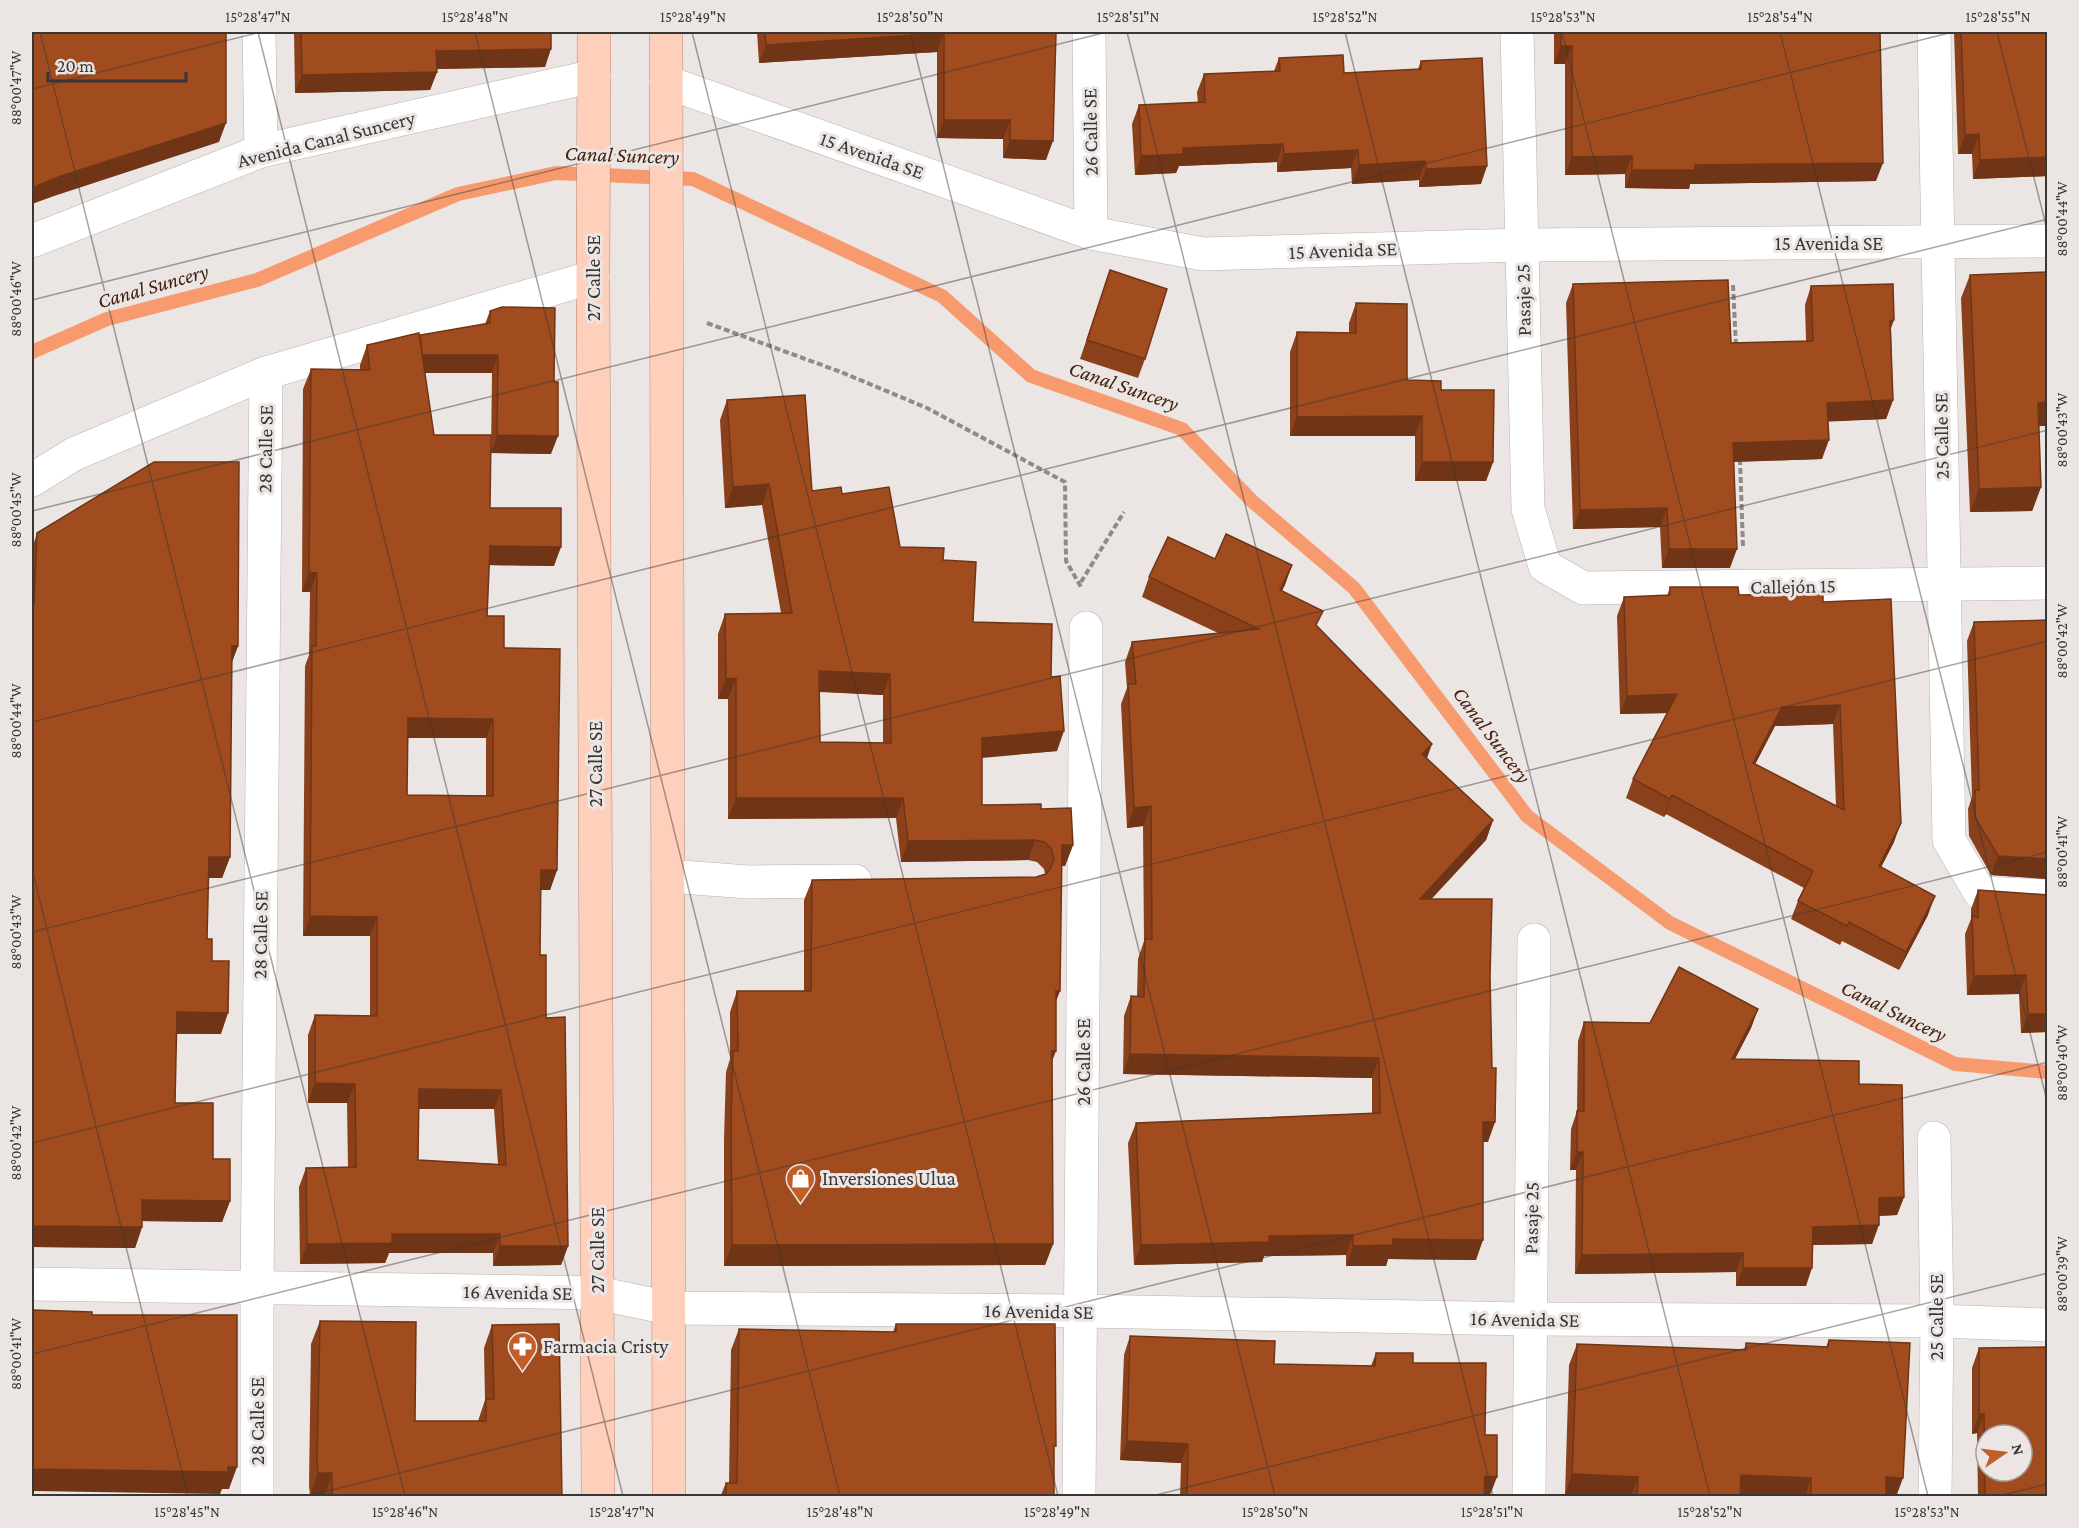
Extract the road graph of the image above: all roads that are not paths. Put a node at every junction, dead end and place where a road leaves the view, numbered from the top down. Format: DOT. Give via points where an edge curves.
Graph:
graph roads {
  1 [pos="259,32"];
  2 [pos="594,32"];
  3 [pos="666,32"];
  4 [pos="1089,32"];
  5 [pos="1517,32"];
  6 [pos="1934,32"];
  7 [pos="666,82"];
  8 [pos="594,91"];
  9 [pos="261,151"];
  10 [pos="1091,233"];
  11 [pos="32,241"];
  12 [pos="2048,241"];
  13 [pos="1938,242"];
  14 [pos="1522,245"];
  15 [pos="593,277"];
  16 [pos="266,373"];
  17 [pos="32,480"];
  18 [pos="1545,566"];
  19 [pos="2048,583"];
  20 [pos="1944,585"];
  21 [pos="1086,628"];
  22 [pos="668,876"];
  23 [pos="888,880"];
  24 [pos="2048,896"];
  25 [pos="1534,940"];
  26 [pos="1934,1138"];
  27 [pos="32,1284"];
  28 [pos="256,1287"];
  29 [pos="597,1293"];
  30 [pos="669,1308"];
  31 [pos="1081,1311"];
  32 [pos="1530,1319"];
  33 [pos="1937,1321"];
  34 [pos="2048,1325"];
  35 [pos="257,1497"];
  36 [pos="598,1497"];
  37 [pos="669,1497"];
  38 [pos="1079,1497"];
  39 [pos="1529,1497"];
  40 [pos="1935,1497"];
  1 -- 9 [label="street"];
  2 -- 8 [label="main road, 27 Calle SE"];
  3 -- 7 [label="main road"];
  4 -- 10 [label="street, 26 Calle SE"];
  5 -- 14 [label="street, Pasaje 25"];
  6 -- 13 [label="street, 25 Calle SE"];
  7 -- 10 [label="street, 15 Avenida SE"];
  7 -- 22 [label="main road"];
  8 -- 9 [label="street, Avenida Canal Suncery"];
  8 -- 15 [label="main road, 27 Calle SE"];
  9 -- 11 [label="street, Avenida Canal Suncery"];
  10 -- 14 [label="street, 15 Avenida SE" via="1203,254"];
  12 -- 13 [label="street, 15 Avenida SE"];
  13 -- 14 [label="street, 15 Avenida SE"];
  13 -- 20 [label="street, 25 Calle SE"];
  14 -- 18 [label="street, Pasaje 25" via="1528,509"];
  15 -- 16 [label="street"];
  15 -- 29 [label="main road, 27 Calle SE"];
  16 -- 17 [label="street" via="74,454"];
  16 -- 28 [label="street, 28 Calle SE"];
  18 -- 20 [label="street, Callejón 15" via="1583,588"];
  19 -- 20 [label="street, Callejón 15"];
  20 -- 24 [label="street, 25 Calle SE" via="1949,840 1980,893"];
  21 -- 31 [label="street, 26 Calle SE"];
  22 -- 23 [label="street" via="748,882"];
  22 -- 30 [label="main road"];
  25 -- 32 [label="street, Pasaje 25"];
  26 -- 33 [label="street, 25 Calle SE"];
  27 -- 28 [label="street, 16 Avenida SE"];
  28 -- 29 [label="street, 16 Avenida SE"];
  28 -- 35 [label="street, 28 Calle SE"];
  29 -- 30 [label="street, 16 Avenida SE"];
  29 -- 36 [label="main road, 27 Calle SE"];
  30 -- 31 [label="street, 16 Avenida SE"];
  30 -- 37 [label="main road"];
  31 -- 32 [label="street, 16 Avenida SE"];
  31 -- 38 [label="street, 26 Calle SE"];
  32 -- 33 [label="street, 16 Avenida SE"];
  32 -- 39 [label="street, Pasaje 25"];
  33 -- 34 [label="street, 16 Avenida SE"];
  33 -- 40 [label="street, 25 Calle SE"];
}
